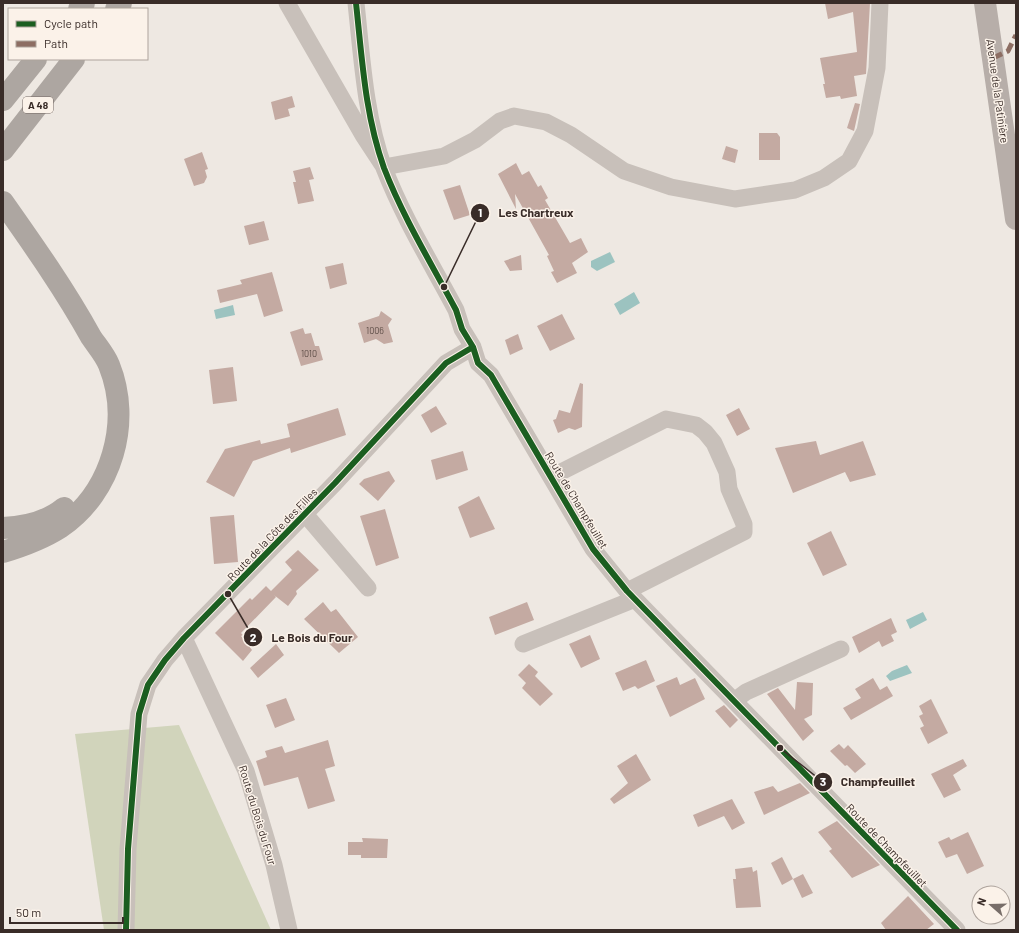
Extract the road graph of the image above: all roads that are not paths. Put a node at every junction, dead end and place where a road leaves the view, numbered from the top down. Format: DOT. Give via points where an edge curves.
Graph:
graph roads {
  1 [pos="287,3"];
  2 [pos="356,3"];
  3 [pos="880,3"];
  4 [pos="986,7"];
  5 [pos="35,60"];
  6 [pos="73,60"];
  7 [pos="3,100"];
  8 [pos="3,150"];
  9 [pos="384,167"];
  10 [pos="9,211"];
  11 [pos="1016,219"];
  12 [pos="92,337"];
  13 [pos="473,347"];
  14 [pos="551,476"];
  15 [pos="305,514"];
  16 [pos="3,528"];
  17 [pos="3,552"];
  18 [pos="368,588"];
  19 [pos="631,595"];
  20 [pos="184,638"];
  21 [pos="523,644"];
  22 [pos="841,649"];
  23 [pos="734,701"];
  24 [pos="126,930"];
  25 [pos="289,930"];
  26 [pos="957,930"];
  1 -- 9 [label="street"];
  2 -- 9 [label="street, Route de Champfeuillet" via="368,108"];
  3 -- 9 [label="street" via="877,68 865,131 849,161 824,178 794,190 735,199 671,187 624,170 572,135 546,122 514,116 500,121 476,140 444,156"];
  4 -- 11 [label="main road, Avenue de la Patinière"];
  5 -- 7 [label="highway, A 48"];
  6 -- 8 [label="highway, A 48"];
  9 -- 13 [label="street, Route de Champfeuillet"];
  10 -- 12 [label="highway"];
  12 -- 16 [label="highway" via="103,385 106,413 103,445 94,471 80,491 47,519"];
  12 -- 17 [label="highway" via="108,363 117,395 116,437 109,468 86,504 61,527 19,548"];
  13 -- 14 [label="street, Route de Champfeuillet" via="478,363 491,375"];
  13 -- 15 [label="street, Route de la Côte des Filles" via="446,363"];
  14 -- 19 [label="street, Route de Champfeuillet" via="593,549"];
  14 -- 19 [label="street" via="666,419 696,425 714,443 727,472 728,489 744,524 744,532"];
  15 -- 18 [label="street"];
  15 -- 20 [label="street, Route de la Côte des Filles"];
  19 -- 21 [label="street"];
  19 -- 23 [label="street, Route de Champfeuillet"];
  20 -- 24 [label="street, Route de la Côte des Filles" via="148,685 139,714 128,850"];
  20 -- 25 [label="street, Route du Bois du Four" via="246,771 274,865"];
  22 -- 23 [label="street" via="746,692"];
  23 -- 26 [label="street, Route de Champfeuillet"];
}
